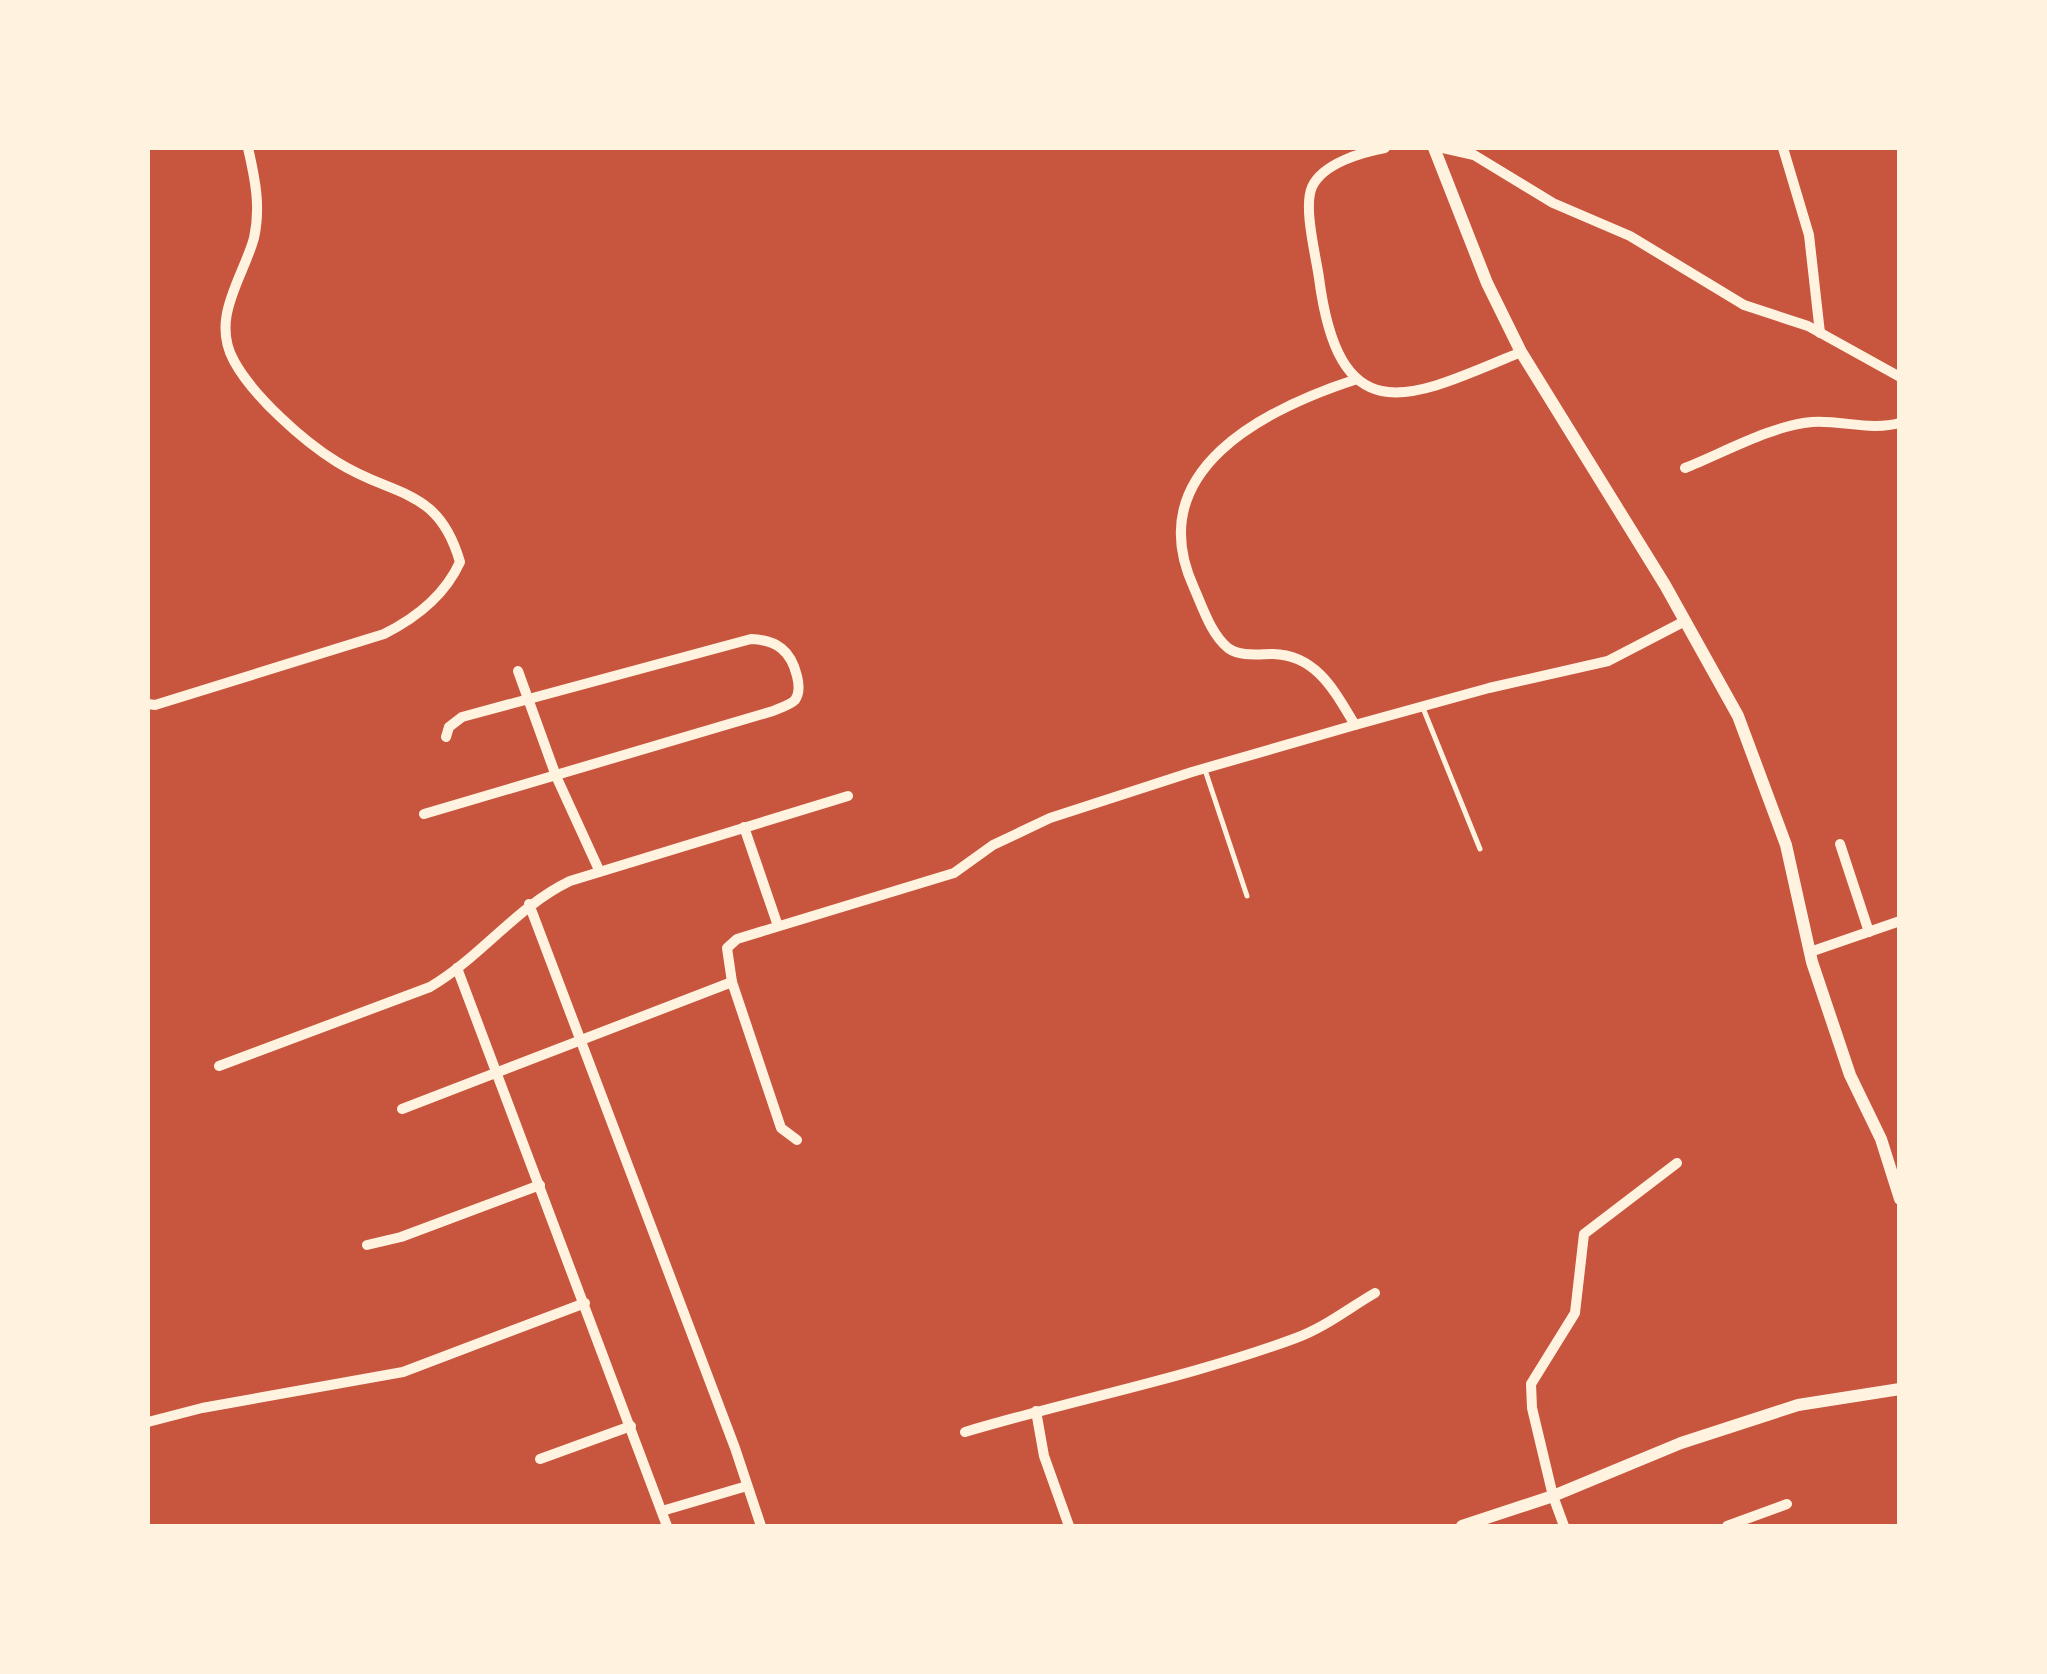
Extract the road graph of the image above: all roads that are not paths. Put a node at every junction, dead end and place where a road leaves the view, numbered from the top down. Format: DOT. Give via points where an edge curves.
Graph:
graph roads {
  1 [pos="248,148"];
  2 [pos="1385,148"];
  3 [pos="1434,148"];
  4 [pos="1443,148"];
  5 [pos="1485,148"];
  6 [pos="1784,148"];
  7 [pos="1474,156"];
  8 [pos="1820,334"];
  9 [pos="1522,352"];
  10 [pos="1900,377"];
  11 [pos="1357,379"];
  12 [pos="1900,422"];
  13 [pos="1685,468"];
  14 [pos="1686,621"];
  15 [pos="518,672"];
  16 [pos="528,699"];
  17 [pos="148,704"];
  18 [pos="1422,706"];
  19 [pos="1355,725"];
  20 [pos="446,737"];
  21 [pos="1204,768"];
  22 [pos="556,776"];
  23 [pos="848,796"];
  24 [pos="424,814"];
  25 [pos="744,827"];
  26 [pos="1840,844"];
  27 [pos="1480,849"];
  28 [pos="598,870"];
  29 [pos="1247,896"];
  30 [pos="528,904"];
  31 [pos="1900,921"];
  32 [pos="778,926"];
  33 [pos="1870,932"];
  34 [pos="1810,952"];
  35 [pos="456,968"];
  36 [pos="732,982"];
  37 [pos="580,1039"];
  38 [pos="219,1066"];
  39 [pos="497,1072"];
  40 [pos="402,1109"];
  41 [pos="798,1140"];
  42 [pos="1677,1163"];
  43 [pos="540,1185"];
  44 [pos="1900,1199"];
  45 [pos="367,1245"];
  46 [pos="1375,1293"];
  47 [pos="584,1303"];
  48 [pos="1900,1389"];
  49 [pos="1036,1411"];
  50 [pos="148,1422"];
  51 [pos="631,1426"];
  52 [pos="966,1432"];
  53 [pos="540,1459"];
  54 [pos="747,1486"];
  55 [pos="1553,1496"];
  56 [pos="1786,1504"];
  57 [pos="662,1511"];
  58 [pos="667,1526"];
  59 [pos="760,1526"];
  60 [pos="1069,1526"];
  61 [pos="1462,1526"];
  62 [pos="1564,1526"];
  63 [pos="1727,1526"];
  1 -- 17 [label="street" via="259,206 230,295 226,324 234,361 265,401 338,463 440,516 460,562 428,605 384,634"];
  2 -- 11 [label="street" via="1320,177 1310,203 1328,331"];
  3 -- 9 [label="street"];
  4 -- 7 [label="street"];
  5 -- 7 [label="street"];
  6 -- 8 [label="street" via="1809,235"];
  7 -- 8 [label="street" via="1552,202 1630,236 1744,305"];
  8 -- 10 [label="street"];
  9 -- 11 [label="street" via="1432,389 1396,394"];
  9 -- 14 [label="street"];
  11 -- 19 [label="street" via="1250,425 1222,449 1186,503 1182,555 1225,646 1299,659 1330,684"];
  12 -- 13 [label="street" via="1790,425"];
  14 -- 18 [label="street" via="1608,661"];
  14 -- 34 [label="street" via="1738,716 1786,845"];
  15 -- 16 [label="street"];
  16 -- 20 [label="street" via="462,718 448,726"];
  16 -- 22 [label="street"];
  16 -- 22 [label="street" via="751,640 778,644 791,656 798,681 792,703"];
  18 -- 19 [label="street"];
  18 -- 27 [label="lane"];
  19 -- 21 [label="street"];
  21 -- 29 [label="lane"];
  21 -- 32 [label="street" via="1021,830 954,873"];
  22 -- 24 [label="street"];
  22 -- 28 [label="street"];
  23 -- 25 [label="street"];
  25 -- 28 [label="street"];
  25 -- 32 [label="street"];
  26 -- 33 [label="street"];
  28 -- 30 [label="street"];
  30 -- 35 [label="street"];
  30 -- 37 [label="street"];
  31 -- 33 [label="street"];
  32 -- 36 [label="street" via="727,948"];
  33 -- 34 [label="street"];
  34 -- 44 [label="street"];
  35 -- 38 [label="street" via="404,999"];
  35 -- 39 [label="street"];
  36 -- 37 [label="street"];
  36 -- 41 [label="street" via="780,1128"];
  37 -- 39 [label="street"];
  37 -- 54 [label="street"];
  39 -- 40 [label="street"];
  39 -- 43 [label="street"];
  42 -- 55 [label="street" via="1584,1234 1576,1313 1532,1384"];
  43 -- 45 [label="street"];
  43 -- 47 [label="street"];
  46 -- 49 [label="street" via="1298,1338"];
  47 -- 50 [label="street" via="402,1372"];
  47 -- 51 [label="street"];
  48 -- 55 [label="street" via="1798,1405 1681,1443"];
  49 -- 52 [label="street"];
  49 -- 60 [label="street"];
  51 -- 53 [label="street"];
  51 -- 57 [label="street"];
  54 -- 57 [label="street"];
  54 -- 59 [label="street"];
  55 -- 61 [label="street"];
  55 -- 62 [label="street"];
  56 -- 63 [label="street"];
  57 -- 58 [label="street"];
}
